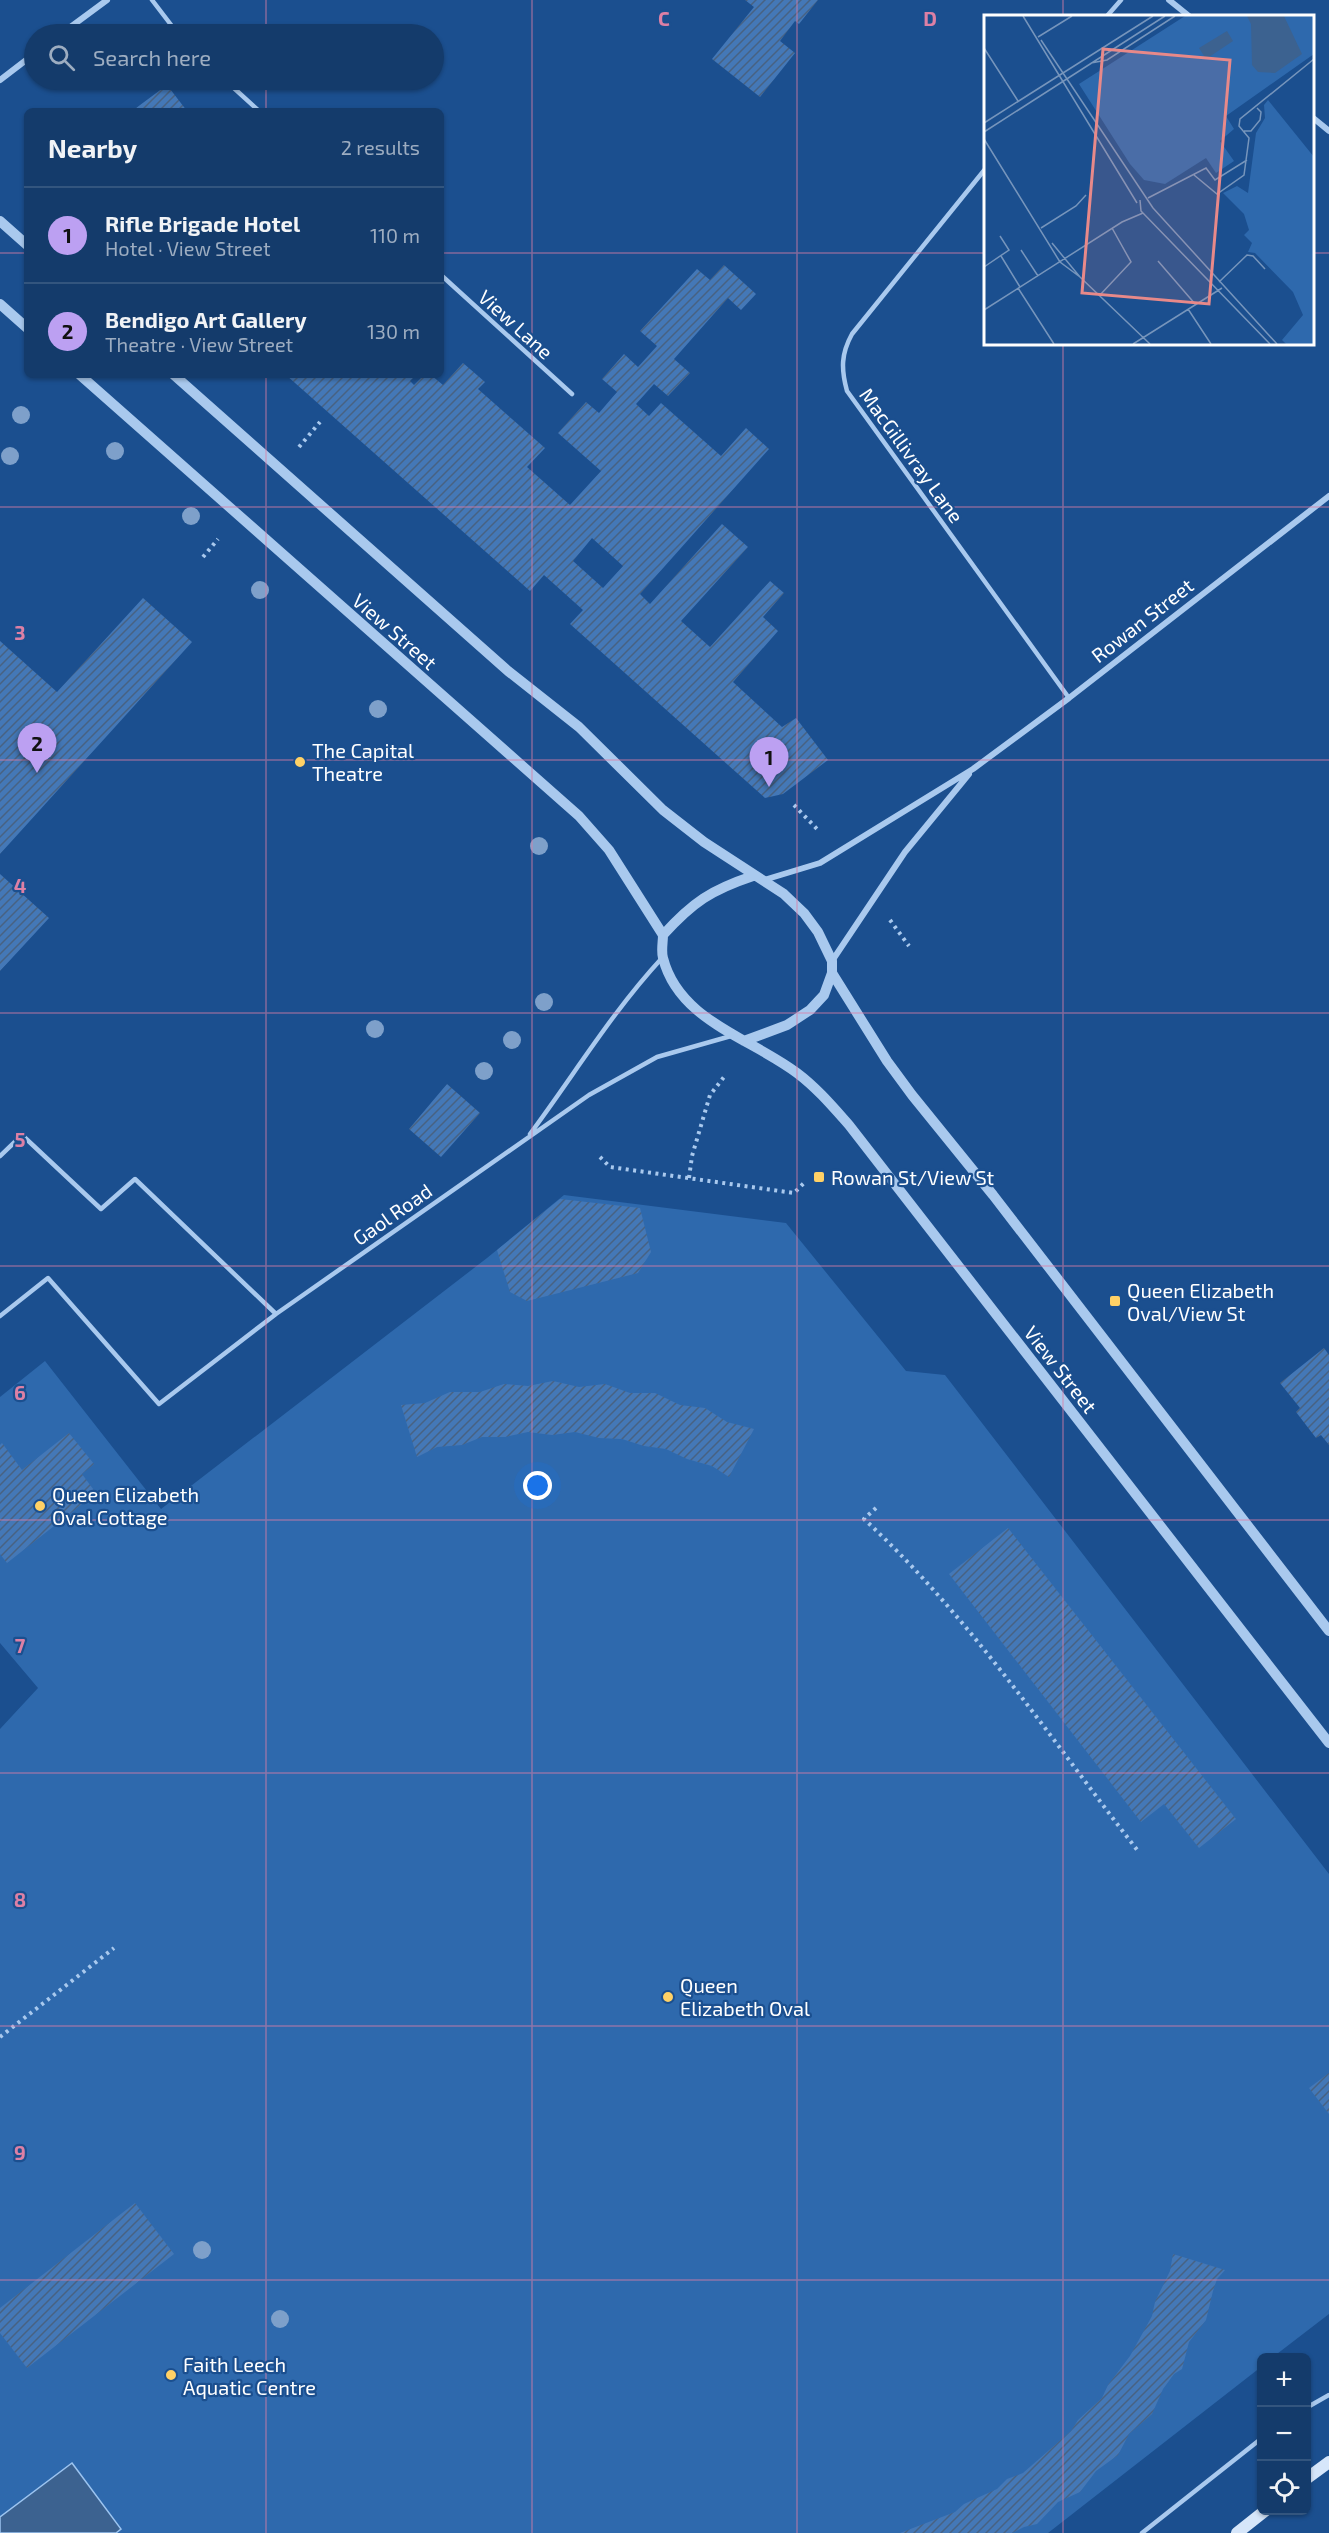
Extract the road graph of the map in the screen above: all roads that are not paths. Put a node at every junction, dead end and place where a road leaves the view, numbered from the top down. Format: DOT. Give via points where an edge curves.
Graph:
graph roads {
  1 [pos="107,0"];
  2 [pos="152,0"];
  3 [pos="1121,0"];
  4 [pos="1169,0"];
  5 [pos="1108,15"];
  6 [pos="1189,15"];
  7 [pos="75,24"];
  8 [pos="170,24"];
  9 [pos="24,62"];
  10 [pos="0,80"];
  11 [pos="236,90"];
  12 [pos="256,108"];
  13 [pos="1314,119"];
  14 [pos="1329,131"];
  15 [pos="984,170"];
  16 [pos="0,221"];
  17 [pos="24,241"];
  18 [pos="444,279"];
  19 [pos="0,304"];
  20 [pos="24,325"];
  21 [pos="83,378"];
  22 [pos="177,378"];
  23 [pos="572,394"];
  24 [pos="1329,496"];
  25 [pos="1069,698"];
  26 [pos="973,769"];
  27 [pos="759,878"];
  28 [pos="663,935"];
  29 [pos="663,957"];
  30 [pos="832,960"];
  31 [pos="832,973"];
  32 [pos="732,1036"];
  33 [pos="744,1041"];
  34 [pos="526,1138"];
  35 [pos="0,1156"];
  36 [pos="276,1314"];
  37 [pos="0,1316"];
  38 [pos="1329,1630"];
  39 [pos="1329,1743"];
  40 [pos="1329,2395"];
  41 [pos="1308,2407"];
  42 [pos="1257,2442"];
  43 [pos="1329,2462"];
  44 [pos="1311,2475"];
  45 [pos="1261,2515"];
  46 [pos="1142,2533"];
  47 [pos="1237,2533"];
  1 -- 7 [label="street"];
  2 -- 8 [label="lane"];
  3 -- 5 [label="lane"];
  4 -- 6 [label="street"];
  9 -- 10 [label="street"];
  11 -- 12 [label="lane"];
  13 -- 14 [label="street"];
  15 -- 25 [label="lane, MacGillivray Lane" via="852,334 844,350 843,378 847,391"];
  16 -- 17 [label="street"];
  18 -- 23 [label="lane, View Lane"];
  19 -- 20 [label="street"];
  21 -- 28 [label="street, View Street" via="579,816 609,850"];
  22 -- 27 [label="street" via="508,671 579,727 663,810"];
  24 -- 25 [label="street, Rowan Street"];
  25 -- 26 [label="street, Rowan Street"];
  26 -- 27 [label="street, Rowan Street" via="820,863"];
  26 -- 30 [label="street, Rowan Street" via="905,852"];
  27 -- 28 [label="street" via="717,888 705,895"];
  27 -- 30 [label="street" via="804,913"];
  28 -- 29 [label="street"];
  29 -- 32 [label="street" via="684,996 706,1019"];
  29 -- 34 [label="lane, Gaol Road" via="619,1007 566,1087"];
  30 -- 31 [label="street"];
  31 -- 33 [label="street" via="824,995 810,1010 777,1030"];
  31 -- 38 [label="street" via="912,1095"];
  32 -- 33 [label="street"];
  32 -- 34 [label="lane, Gaol Road" via="678,1049 647,1062"];
  33 -- 39 [label="street, View Street" via="796,1073 849,1125"];
  34 -- 36 [label="lane, Gaol Road"];
  35 -- 36 [label="lane" via="22,1135 101,1209 135,1179"];
  36 -- 37 [label="lane, Gaol Road" via="159,1404 48,1278"];
  40 -- 41 [label="lane"];
  42 -- 46 [label="lane"];
  43 -- 44 [label="main road"];
  45 -- 47 [label="main road"];
}
